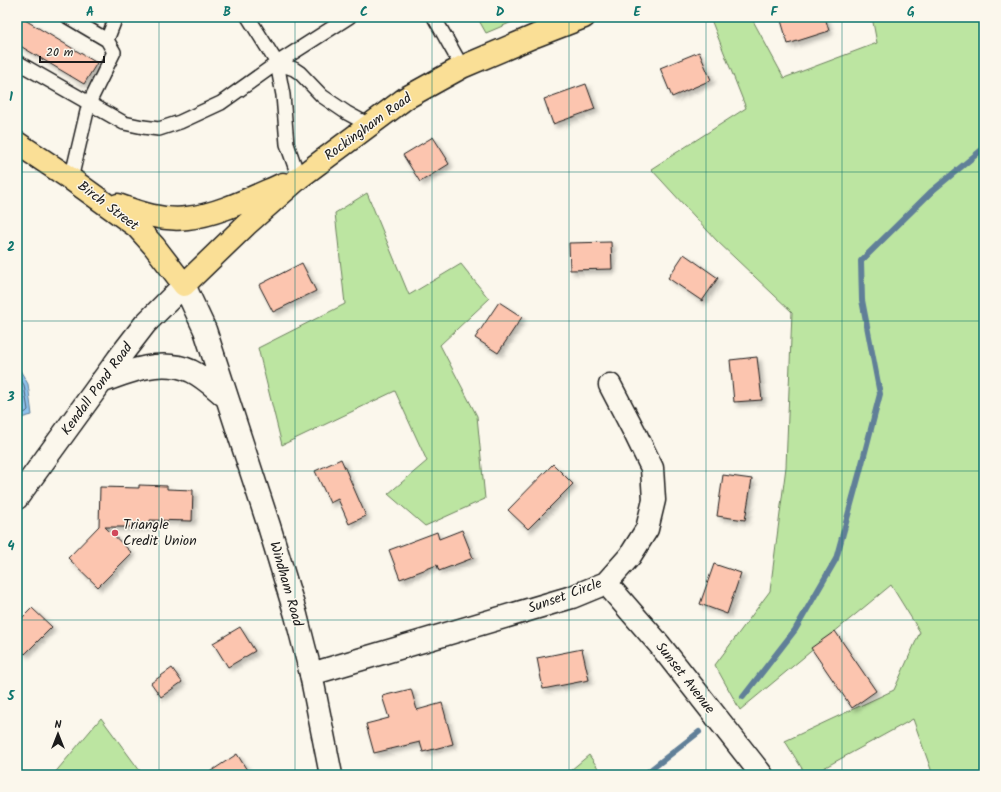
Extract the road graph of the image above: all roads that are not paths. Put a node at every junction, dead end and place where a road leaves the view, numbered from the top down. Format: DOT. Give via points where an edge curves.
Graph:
graph roads {
  1 [pos="68,17"];
  2 [pos="116,17"];
  3 [pos="248,17"];
  4 [pos="349,17"];
  5 [pos="434,17"];
  6 [pos="584,17"];
  7 [pos="107,40"];
  8 [pos="17,62"];
  9 [pos="276,63"];
  10 [pos="462,67"];
  11 [pos="89,103"];
  12 [pos="369,125"];
  13 [pos="17,143"];
  14 [pos="299,178"];
  15 [pos="71,179"];
  16 [pos="98,198"];
  17 [pos="184,285"];
  18 [pos="101,382"];
  19 [pos="610,385"];
  20 [pos="226,397"];
  21 [pos="17,498"];
  22 [pos="606,583"];
  23 [pos="311,674"];
  24 [pos="331,775"];
  25 [pos="762,775"];
  1 -- 7 [label="lane"];
  2 -- 7 [label="lane"];
  3 -- 9 [label="lane"];
  4 -- 9 [label="lane"];
  5 -- 10 [label="lane"];
  6 -- 10 [label="main road, Rockingham Road"];
  7 -- 11 [label="lane" via="114,52"];
  8 -- 11 [label="lane"];
  9 -- 11 [label="lane" via="221,103 159,129 124,123"];
  9 -- 12 [label="lane" via="300,73 322,96"];
  9 -- 14 [label="lane" via="283,96 287,144"];
  10 -- 12 [label="main road, Rockingham Road" via="406,98"];
  11 -- 15 [label="lane"];
  12 -- 14 [label="main road, Rockingham Road"];
  13 -- 15 [label="main road, Birch Street"];
  14 -- 16 [label="main road" via="227,207 187,218 145,214"];
  14 -- 17 [label="main road, Rockingham Road"];
  15 -- 16 [label="main road, Birch Street"];
  16 -- 17 [label="main road, Birch Street" via="136,226"];
  17 -- 18 [label="street, Kendall Pond Road" via="145,324"];
  17 -- 20 [label="street, Windham Road" via="204,330"];
  18 -- 20 [label="street" via="144,368 175,367 191,371"];
  18 -- 21 [label="street, Kendall Pond Road"];
  19 -- 22 [label="street, Sunset Circle" via="652,468 654,500 647,529 630,556"];
  20 -- 23 [label="street, Windham Road" via="269,526"];
  22 -- 23 [label="street, Sunset Circle" via="572,596"];
  22 -- 25 [label="street, Sunset Avenue" via="659,644"];
  23 -- 24 [label="street, Windham Road"];
}
